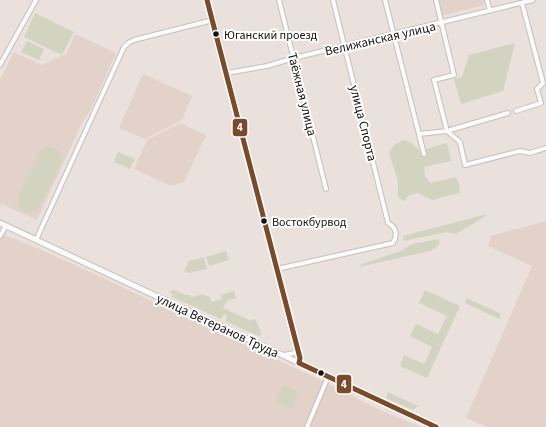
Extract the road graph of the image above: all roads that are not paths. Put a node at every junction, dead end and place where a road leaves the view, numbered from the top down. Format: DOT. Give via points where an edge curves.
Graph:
graph roads {
  1 [pos="36,0"];
  2 [pos="207,0"];
  3 [pos="279,0"];
  4 [pos="333,0"];
  5 [pos="385,0"];
  6 [pos="436,0"];
  7 [pos="487,0"];
  8 [pos="533,0"];
  9 [pos="522,3"];
  10 [pos="490,11"];
  11 [pos="213,20"];
  12 [pos="441,23"];
  13 [pos="394,35"];
  14 [pos="345,46"];
  15 [pos="294,58"];
  16 [pos="0,65"];
  17 [pos="227,72"];
  18 [pos="516,111"];
  19 [pos="508,113"];
  20 [pos="447,131"];
  21 [pos="420,134"];
  22 [pos="546,148"];
  23 [pos="424,154"];
  24 [pos="326,189"];
  25 [pos="0,223"];
  26 [pos="6,226"];
  27 [pos="0,236"];
  28 [pos="36,240"];
  29 [pos="277,269"];
  30 [pos="298,347"];
  31 [pos="279,354"];
  32 [pos="299,363"];
  33 [pos="328,377"];
  34 [pos="307,427"];
  35 [pos="436,427"];
  1 -- 16 [label="street"];
  2 -- 11 [label="main road"];
  3 -- 15 [label="street, Таёжная улица"];
  4 -- 14 [label="street, улица Спорта"];
  5 -- 13 [label="street"];
  6 -- 12 [label="street"];
  7 -- 10 [label="street"];
  8 -- 9 [label="street, Велижанская улица"];
  9 -- 10 [label="street, Велижанская улица"];
  9 -- 18 [label="street" via="543,83 537,89 541,103"];
  10 -- 12 [label="street, Велижанская улица"];
  11 -- 17 [label="main road"];
  11 -- 28 [label="street" via="134,40 124,47"];
  12 -- 13 [label="street, Велижанская улица"];
  12 -- 20 [label="street" via="454,75 434,80"];
  13 -- 14 [label="street, Велижанская улица"];
  13 -- 21 [label="street"];
  14 -- 15 [label="street, Велижанская улица"];
  14 -- 29 [label="street, улица Спорта" via="388,222 396,236 393,243"];
  15 -- 17 [label="street, Велижанская улица" via="267,66"];
  15 -- 24 [label="street, Таёжная улица"];
  17 -- 29 [label="main road"];
  19 -- 20 [label="street"];
  20 -- 21 [label="street"];
  20 -- 22 [label="street" via="460,142 465,165 520,151 530,153"];
  21 -- 23 [label="street"];
  25 -- 26 [label="main road, улица Ветеранов Труда"];
  26 -- 27 [label="street"];
  26 -- 28 [label="main road, улица Ветеранов Труда"];
  28 -- 31 [label="main road, улица Ветеранов Труда"];
  29 -- 30 [label="main road"];
  30 -- 31 [label="street" via="294,354"];
  30 -- 32 [label="main road"];
  31 -- 32 [label="main road, улица Ветеранов Труда"];
  32 -- 33 [label="main road, улица Ветеранов Труда"];
  33 -- 34 [label="street"];
  33 -- 35 [label="main road, улица Ветеранов Труда"];
}
